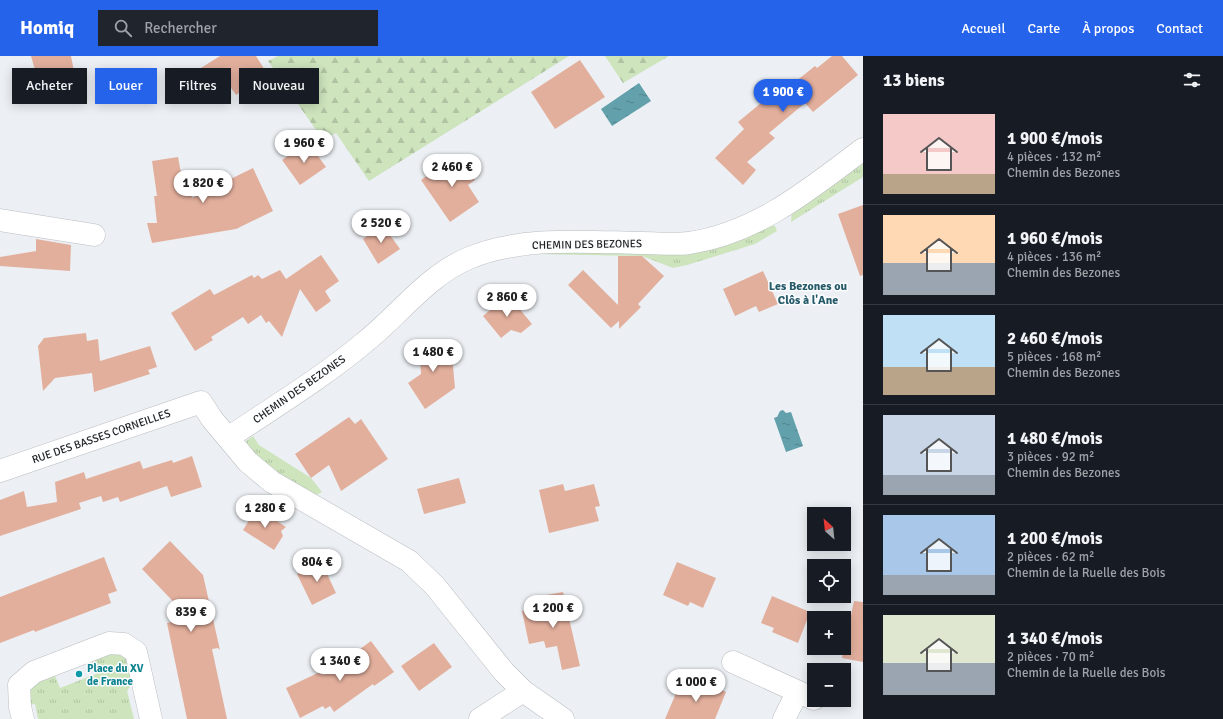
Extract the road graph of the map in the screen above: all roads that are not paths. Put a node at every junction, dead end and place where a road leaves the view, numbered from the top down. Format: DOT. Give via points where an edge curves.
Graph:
graph roads {
  1 [pos="863,149"];
  2 [pos="0,220"];
  3 [pos="94,235"];
  4 [pos="228,438"];
  5 [pos="0,471"];
  6 [pos="733,662"];
  7 [pos="523,691"];
  8 [pos="807,696"];
  9 [pos="807,703"];
  10 [pos="23,719"];
  11 [pos="151,719"];
  12 [pos="480,719"];
  13 [pos="564,719"];
  14 [pos="784,719"];
  1 -- 4 [label="street, CHEMIN DES BEZONES" via="779,210 740,230 715,238 688,244 568,242 522,245 470,258 428,283 365,343"];
  2 -- 3 [label="street"];
  4 -- 5 [label="street, RUE DES BASSES CORNEILLES" via="201,402"];
  4 -- 7 [label="street" via="248,462 272,482 409,562 435,586 504,672"];
  6 -- 8 [label="street"];
  7 -- 12 [label="street"];
  7 -- 13 [label="street"];
  9 -- 14 [label="street"];
  10 -- 11 [label="street" via="19,685 34,672 109,643 124,644 136,652"];
}
